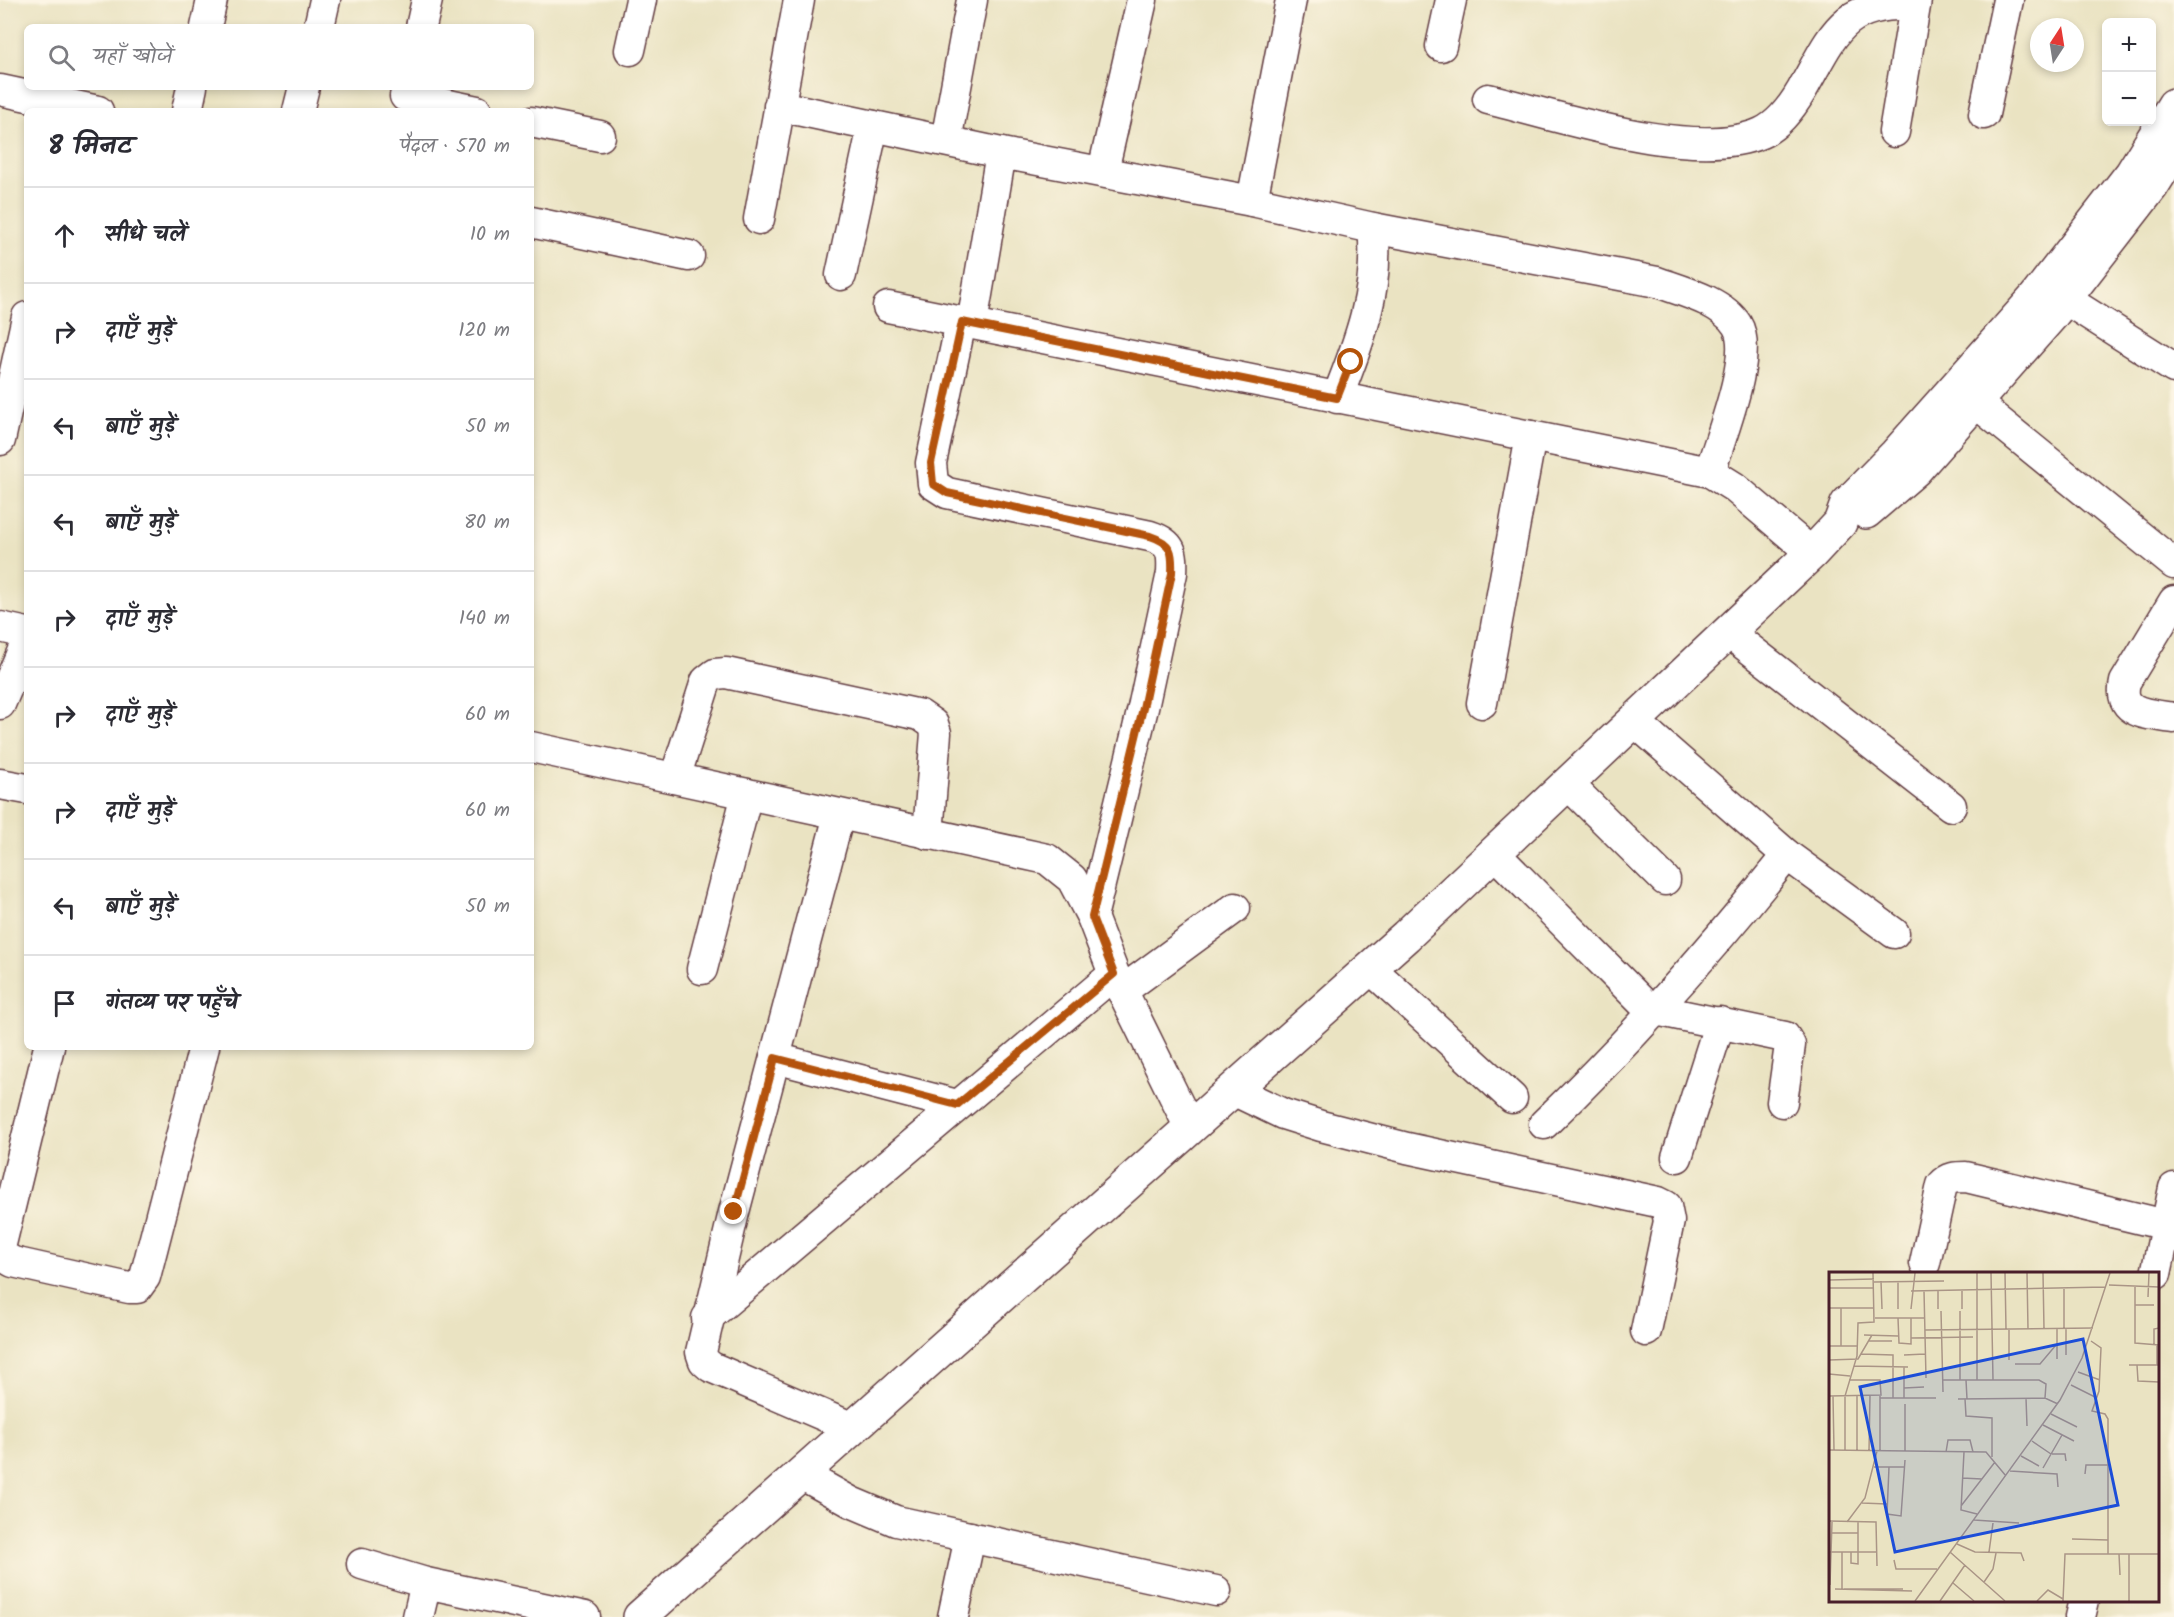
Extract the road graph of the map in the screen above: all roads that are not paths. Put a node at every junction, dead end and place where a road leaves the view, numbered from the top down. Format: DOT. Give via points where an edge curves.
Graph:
graph roads {
  1 [pos="212,0"];
  2 [pos="325,0"];
  3 [pos="427,0"];
  4 [pos="641,0"];
  5 [pos="799,0"];
  6 [pos="972,0"];
  7 [pos="1142,0"];
  8 [pos="1291,0"];
  9 [pos="1451,0"];
  10 [pos="2008,0"];
  11 [pos="1915,2"];
  12 [pos="207,24"];
  13 [pos="320,24"];
  14 [pos="422,24"];
  15 [pos="1441,46"];
  16 [pos="630,50"];
  17 [pos="0,90"];
  18 [pos="191,90"];
  19 [pos="303,90"];
  20 [pos="405,98"];
  21 [pos="1488,99"];
  22 [pos="2174,105"];
  23 [pos="779,106"];
  24 [pos="77,108"];
  25 [pos="188,108"];
  26 [pos="299,108"];
  27 [pos="460,108"];
  28 [pos="1984,114"];
  29 [pos="534,123"];
  30 [pos="873,126"];
  31 [pos="1894,132"];
  32 [pos="600,136"];
  33 [pos="946,141"];
  34 [pos="2174,151"];
  35 [pos="1000,153"];
  36 [pos="1104,171"];
  37 [pos="1252,201"];
  38 [pos="759,219"];
  39 [pos="534,223"];
  40 [pos="1373,228"];
  41 [pos="689,256"];
  42 [pos="841,275"];
  43 [pos="2065,299"];
  44 [pos="888,307"];
  45 [pos="967,323"];
  46 [pos="24,331"];
  47 [pos="2174,368"];
  48 [pos="1337,398"];
  49 [pos="1976,402"];
  50 [pos="1531,436"];
  51 [pos="0,440"];
  52 [pos="1710,472"];
  53 [pos="1840,523"];
  54 [pos="1812,553"];
  55 [pos="2174,564"];
  56 [pos="2174,601"];
  57 [pos="0,627"];
  58 [pos="24,632"];
  59 [pos="1728,632"];
  60 [pos="24,648"];
  61 [pos="1482,703"];
  62 [pos="0,704"];
  63 [pos="2174,718"];
  64 [pos="1634,721"];
  65 [pos="534,748"];
  66 [pos="675,778"];
  67 [pos="0,784"];
  68 [pos="1568,784"];
  69 [pos="24,788"];
  70 [pos="747,794"];
  71 [pos="1951,806"];
  72 [pos="839,814"];
  73 [pos="928,834"];
  74 [pos="1494,853"];
  75 [pos="1787,855"];
  76 [pos="1665,880"];
  77 [pos="1235,908"];
  78 [pos="1092,917"];
  79 [pos="1894,933"];
  80 [pos="1370,968"];
  81 [pos="702,969"];
  82 [pos="1118,983"];
  83 [pos="1655,1012"];
  84 [pos="1720,1023"];
  85 [pos="48,1050"];
  86 [pos="203,1050"];
  87 [pos="775,1058"];
  88 [pos="1233,1090"];
  89 [pos="1512,1098"];
  90 [pos="1782,1102"];
  91 [pos="957,1105"];
  92 [pos="1544,1124"];
  93 [pos="1190,1128"];
  94 [pos="11,1151"];
  95 [pos="1677,1157"];
  96 [pos="2174,1188"];
  97 [pos="2166,1225"];
  98 [pos="1925,1263"];
  99 [pos="2156,1272"];
  100 [pos="707,1318"];
  101 [pos="1646,1331"];
  102 [pos="853,1428"];
  103 [pos="801,1474"];
  104 [pos="970,1537"];
  105 [pos="362,1564"];
  106 [pos="426,1583"];
  107 [pos="1216,1591"];
  108 [pos="2084,1602"];
  109 [pos="418,1617"];
  110 [pos="585,1617"];
  111 [pos="640,1617"];
  112 [pos="953,1617"];
  113 [pos="2080,1617"];
  1 -- 12 [label="street"];
  2 -- 13 [label="street"];
  3 -- 14 [label="street"];
  4 -- 16 [label="street"];
  5 -- 23 [label="street"];
  6 -- 33 [label="street"];
  7 -- 36 [label="street"];
  8 -- 37 [label="street"];
  9 -- 15 [label="street"];
  10 -- 28 [label="street"];
  11 -- 21 [label="street" via="1890,3 1856,13 1831,39 1792,107 1762,132 1727,142 1637,135"];
  11 -- 31 [label="street"];
  17 -- 24 [label="street"];
  18 -- 25 [label="street"];
  19 -- 26 [label="street"];
  20 -- 27 [label="street"];
  22 -- 53 [label="highway" via="2132,173 2035,298 1847,504"];
  23 -- 30 [label="street"];
  23 -- 38 [label="street"];
  29 -- 32 [label="street"];
  30 -- 33 [label="street"];
  30 -- 42 [label="street"];
  33 -- 35 [label="street"];
  34 -- 43 [label="highway" via="2152,186"];
  35 -- 36 [label="street"];
  35 -- 45 [label="street"];
  36 -- 37 [label="street"];
  37 -- 40 [label="street"];
  39 -- 41 [label="street"];
  40 -- 48 [label="street" via="1374,282 1366,318"];
  40 -- 52 [label="street" via="1657,282 1729,316 1738,326 1742,340 1742,365"];
  43 -- 47 [label="street"];
  43 -- 49 [label="highway"];
  44 -- 45 [label="street"];
  45 -- 48 [label="street"];
  45 -- 78 [label="street" via="931,463 933,484 947,493 1164,540 1173,553 1143,708"];
  46 -- 51 [label="street"];
  48 -- 50 [label="street"];
  49 -- 53 [label="highway" via="1915,470 1861,516"];
  49 -- 55 [label="street"];
  50 -- 52 [label="street"];
  50 -- 61 [label="street"];
  52 -- 54 [label="street"];
  53 -- 54 [label="highway"];
  54 -- 59 [label="highway"];
  56 -- 63 [label="street" via="2125,682 2123,693 2130,707"];
  57 -- 58 [label="street"];
  59 -- 64 [label="highway"];
  59 -- 71 [label="street"];
  60 -- 62 [label="street"];
  64 -- 68 [label="highway"];
  64 -- 75 [label="street"];
  65 -- 66 [label="street"];
  66 -- 70 [label="street"];
  66 -- 73 [label="street" via="706,681 716,674 920,715 933,724 936,733"];
  67 -- 69 [label="street"];
  68 -- 74 [label="highway"];
  68 -- 76 [label="street"];
  70 -- 72 [label="street"];
  70 -- 81 [label="street"];
  72 -- 73 [label="street"];
  72 -- 87 [label="street"];
  73 -- 78 [label="street" via="1047,859 1072,879"];
  74 -- 80 [label="highway"];
  74 -- 83 [label="street"];
  75 -- 79 [label="street"];
  75 -- 83 [label="street"];
  77 -- 82 [label="street"];
  78 -- 82 [label="street"];
  80 -- 88 [label="highway"];
  80 -- 89 [label="street"];
  82 -- 91 [label="street"];
  82 -- 93 [label="street"];
  83 -- 84 [label="street"];
  83 -- 92 [label="street"];
  84 -- 90 [label="street" via="1789,1040"];
  84 -- 95 [label="street"];
  85 -- 94 [label="street"];
  86 -- 94 [label="street" via="145,1276 137,1288 6,1260 0,1248"];
  87 -- 91 [label="street"];
  87 -- 100 [label="street"];
  88 -- 93 [label="highway"];
  88 -- 101 [label="street" via="1283,1114 1321,1126 1666,1206 1669,1221"];
  91 -- 100 [label="street"];
  93 -- 102 [label="highway"];
  96 -- 97 [label="street"];
  97 -- 98 [label="street" via="1966,1177 1950,1178 1942,1185"];
  97 -- 99 [label="street"];
  100 -- 102 [label="street" via="700,1352 711,1367"];
  102 -- 103 [label="highway"];
  103 -- 104 [label="street" via="874,1513"];
  103 -- 111 [label="highway"];
  104 -- 107 [label="street"];
  104 -- 112 [label="street"];
  105 -- 106 [label="street"];
  106 -- 109 [label="street"];
  106 -- 110 [label="street"];
  108 -- 113 [label="street"];
}
